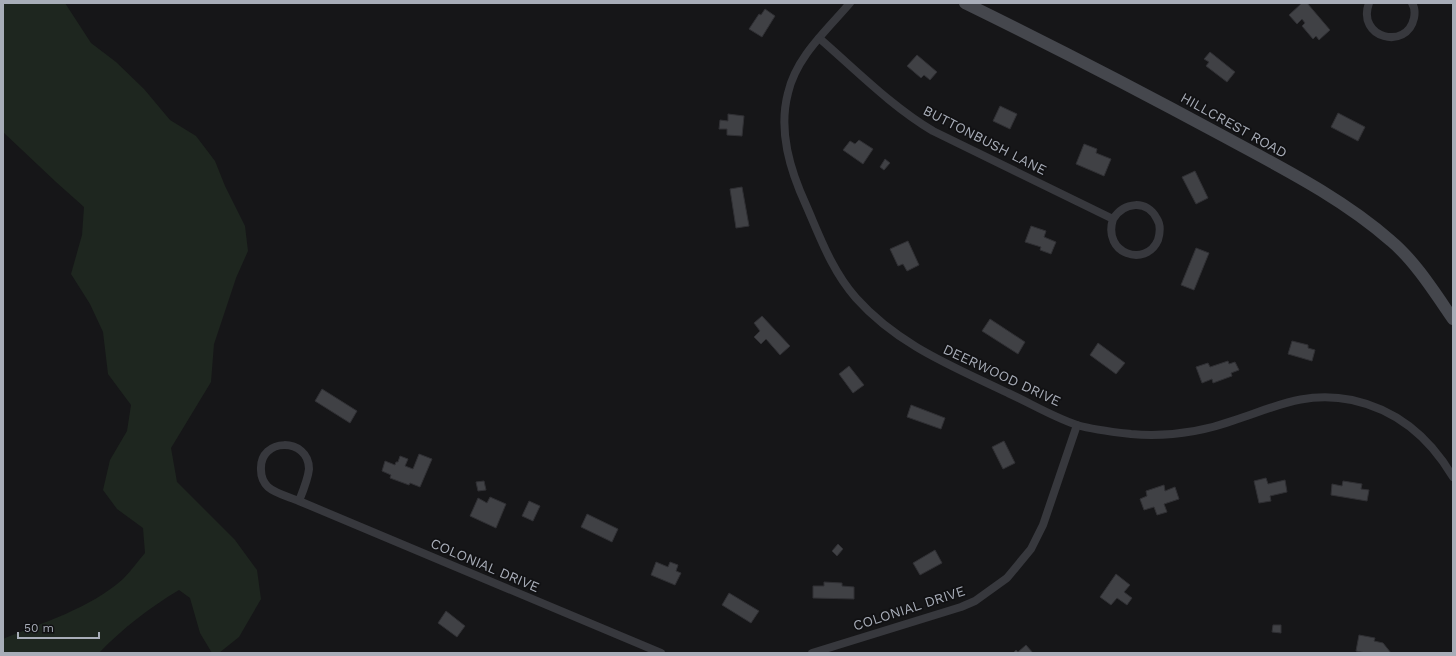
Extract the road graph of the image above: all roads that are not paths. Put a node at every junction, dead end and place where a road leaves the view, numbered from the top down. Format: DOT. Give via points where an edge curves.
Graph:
graph roads {
  1 [pos="850,3"];
  2 [pos="965,3"];
  3 [pos="1369,3"];
  4 [pos="1412,3"];
  5 [pos="819,38"];
  6 [pos="1113,218"];
  7 [pos="1453,319"];
  8 [pos="1077,425"];
  9 [pos="1453,477"];
  10 [pos="299,501"];
  11 [pos="661,653"];
  12 [pos="812,653"];
  1 -- 5 [label="street, DEERWOOD DRIVE"];
  2 -- 7 [label="street, HILLCREST ROAD" via="1152,97 1272,163 1361,216 1393,242 1425,278"];
  3 -- 4 [label="street" via="1369,24 1373,30 1387,37 1395,37 1409,29 1415,14"];
  5 -- 6 [label="street, BUTTONBUSH LANE" via="919,123"];
  5 -- 8 [label="street, DEERWOOD DRIVE" via="800,64 787,94 785,134 788,157 798,187 844,284 878,319 914,346"];
  6 -- 6 [label="street" via="1110,226 1111,235 1114,243 1123,251 1135,255 1143,254 1156,243 1160,228 1158,220 1147,208 1140,205 1124,207"];
  8 -- 9 [label="street, DEERWOOD DRIVE" via="1131,434 1171,434 1212,427 1287,402 1312,398 1339,398 1383,410 1416,431 1437,452"];
  8 -- 12 [label="street, COLONIAL DRIVE" via="1044,525 1031,549 1007,578 974,601 961,606"];
  10 -- 10 [label="street, COLONIAL DRIVE" via="308,476 307,460 297,448 289,445 274,447 267,452 260,466 264,481 269,487"];
  10 -- 11 [label="street, COLONIAL DRIVE"];
}
